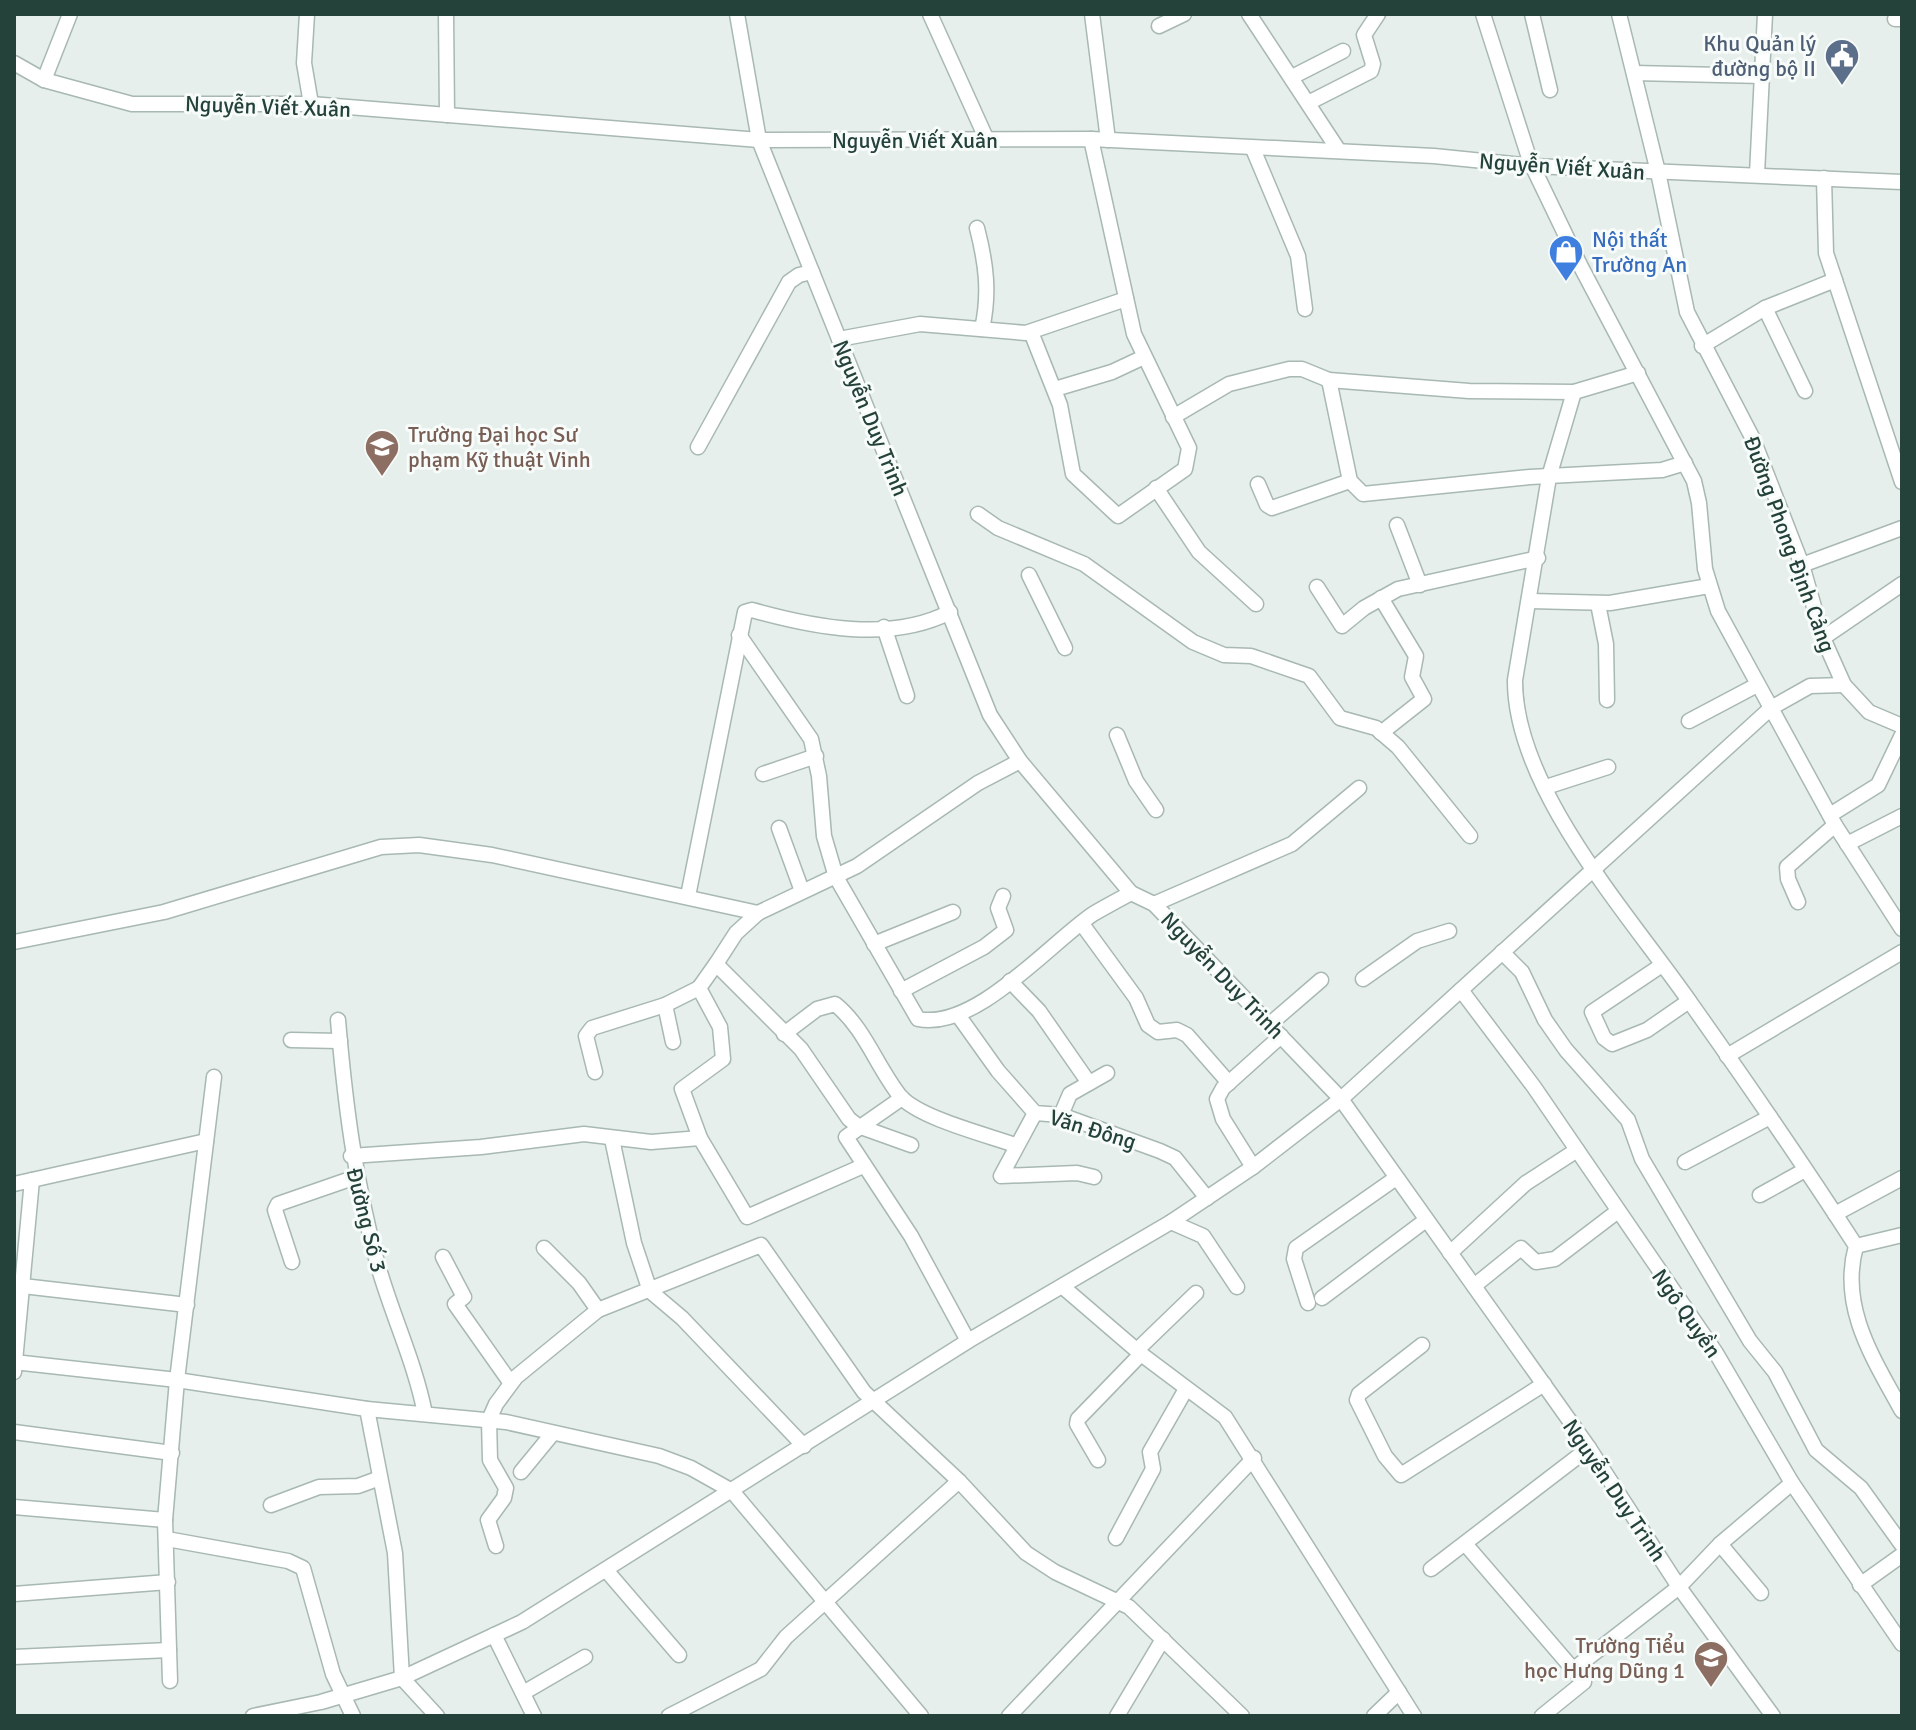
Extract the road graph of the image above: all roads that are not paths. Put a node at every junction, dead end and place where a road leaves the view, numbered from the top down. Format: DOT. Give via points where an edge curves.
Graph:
graph roads {
  1 [pos="70,14"];
  2 [pos="307,14"];
  3 [pos="446,14"];
  4 [pos="737,14"];
  5 [pos="930,14"];
  6 [pos="1092,14"];
  7 [pos="1184,14"];
  8 [pos="1249,14"];
  9 [pos="1378,14"];
  10 [pos="1483,14"];
  11 [pos="1532,14"];
  12 [pos="1619,14"];
  13 [pos="1765,14"];
  14 [pos="1159,26"];
  15 [pos="1343,51"];
  16 [pos="14,63"];
  17 [pos="1634,73"];
  18 [pos="1763,76"];
  19 [pos="1292,77"];
  20 [pos="44,80"];
  21 [pos="1550,90"];
  22 [pos="1310,102"];
  23 [pos="311,104"];
  24 [pos="447,115"];
  25 [pos="986,138"];
  26 [pos="1091,139"];
  27 [pos="759,140"];
  28 [pos="1108,140"];
  29 [pos="1253,149"];
  30 [pos="1339,151"];
  31 [pos="1533,166"];
  32 [pos="1658,172"];
  33 [pos="1757,174"];
  34 [pos="1824,178"];
  35 [pos="1902,182"];
  36 [pos="977,228"];
  37 [pos="812,272"];
  38 [pos="1835,280"];
  39 [pos="1126,299"];
  40 [pos="1765,308"];
  41 [pos="1305,309"];
  42 [pos="982,329"];
  43 [pos="1031,332"];
  44 [pos="839,339"];
  45 [pos="1702,346"];
  46 [pos="1144,357"];
  47 [pos="1638,373"];
  48 [pos="1329,380"];
  49 [pos="1055,389"];
  50 [pos="1805,391"];
  51 [pos="1574,392"];
  52 [pos="1173,417"];
  53 [pos="700,442"];
  54 [pos="1685,463"];
  55 [pos="1549,477"];
  56 [pos="1350,481"];
  57 [pos="1902,482"];
  58 [pos="1258,484"];
  59 [pos="1156,488"];
  60 [pos="978,514"];
  61 [pos="1397,525"];
  62 [pos="1902,528"];
  63 [pos="1538,558"];
  64 [pos="1802,565"];
  65 [pos="1029,575"];
  66 [pos="1902,584"];
  67 [pos="1420,585"];
  68 [pos="1709,586"];
  69 [pos="1317,587"];
  70 [pos="1381,598"];
  71 [pos="1530,601"];
  72 [pos="1256,604"];
  73 [pos="1598,604"];
  74 [pos="950,612"];
  75 [pos="884,627"];
  76 [pos="739,635"];
  77 [pos="1823,638"];
  78 [pos="1065,648"];
  79 [pos="1757,685"];
  80 [pos="1844,685"];
  81 [pos="907,696"];
  82 [pos="1607,700"];
  83 [pos="1771,708"];
  84 [pos="1689,721"];
  85 [pos="1902,726"];
  86 [pos="1381,733"];
  87 [pos="1117,735"];
  88 [pos="1902,735"];
  89 [pos="816,756"];
  90 [pos="1020,761"];
  91 [pos="1608,767"];
  92 [pos="763,774"];
  93 [pos="1546,787"];
  94 [pos="1359,788"];
  95 [pos="1156,810"];
  96 [pos="1902,816"];
  97 [pos="1833,820"];
  98 [pos="779,828"];
  99 [pos="1470,836"];
  100 [pos="1847,844"];
  101 [pos="1593,870"];
  102 [pos="836,877"];
  103 [pos="802,891"];
  104 [pos="1131,893"];
  105 [pos="688,896"];
  106 [pos="1003,896"];
  107 [pos="1798,902"];
  108 [pos="1154,904"];
  109 [pos="953,912"];
  110 [pos="758,913"];
  111 [pos="1082,924"];
  112 [pos="1902,929"];
  113 [pos="1449,931"];
  114 [pos="14,942"];
  115 [pos="874,944"];
  116 [pos="1502,952"];
  117 [pos="1902,952"];
  118 [pos="716,964"];
  119 [pos="1662,965"];
  120 [pos="1363,979"];
  121 [pos="1321,980"];
  122 [pos="1010,981"];
  123 [pos="699,988"];
  124 [pos="1461,990"];
  125 [pos="901,991"];
  126 [pos="1689,1001"];
  127 [pos="665,1005"];
  128 [pos="958,1015"];
  129 [pos="338,1020"];
  130 [pos="1270,1024"];
  131 [pos="784,1034"];
  132 [pos="1281,1036"];
  133 [pos="291,1040"];
  134 [pos="340,1041"];
  135 [pos="673,1042"];
  136 [pos="1727,1056"];
  137 [pos="595,1072"];
  138 [pos="1107,1073"];
  139 [pos="214,1077"];
  140 [pos="1089,1083"];
  141 [pos="1229,1083"];
  142 [pos="902,1098"];
  143 [pos="1341,1099"];
  144 [pos="1035,1113"];
  145 [pos="1061,1115"];
  146 [pos="1770,1117"];
  147 [pos="858,1126"];
  148 [pos="700,1138"];
  149 [pos="612,1139"];
  150 [pos="206,1141"];
  151 [pos="911,1145"];
  152 [pos="1015,1145"];
  153 [pos="1577,1150"];
  154 [pos="351,1156"];
  155 [pos="1685,1162"];
  156 [pos="863,1166"];
  157 [pos="1253,1167"];
  158 [pos="1805,1170"];
  159 [pos="356,1177"];
  160 [pos="1094,1177"];
  161 [pos="1396,1178"];
  162 [pos="1902,1178"];
  163 [pos="32,1180"];
  164 [pos="14,1184"];
  165 [pos="1760,1195"];
  166 [pos="1207,1198"];
  167 [pos="1618,1211"];
  168 [pos="1835,1214"];
  169 [pos="1426,1220"];
  170 [pos="1171,1222"];
  171 [pos="1902,1235"];
  172 [pos="1856,1246"];
  173 [pos="544,1248"];
  174 [pos="1450,1253"];
  175 [pos="443,1257"];
  176 [pos="292,1262"];
  177 [pos="23,1286"];
  178 [pos="1474,1286"];
  179 [pos="1063,1287"];
  180 [pos="1237,1287"];
  181 [pos="650,1291"];
  182 [pos="1196,1293"];
  183 [pos="187,1305"];
  184 [pos="598,1310"];
  185 [pos="968,1341"];
  186 [pos="1422,1345"];
  187 [pos="1139,1352"];
  188 [pos="14,1362"];
  189 [pos="14,1372"];
  190 [pos="177,1380"];
  191 [pos="510,1382"];
  192 [pos="1544,1384"];
  193 [pos="1186,1389"];
  194 [pos="875,1401"];
  195 [pos="367,1409"];
  196 [pos="1902,1411"];
  197 [pos="425,1414"];
  198 [pos="489,1420"];
  199 [pos="14,1432"];
  200 [pos="553,1433"];
  201 [pos="804,1446"];
  202 [pos="1589,1448"];
  203 [pos="172,1453"];
  204 [pos="1254,1458"];
  205 [pos="1098,1460"];
  206 [pos="521,1472"];
  207 [pos="380,1478"];
  208 [pos="959,1481"];
  209 [pos="1792,1483"];
  210 [pos="732,1491"];
  211 [pos="271,1505"];
  212 [pos="14,1507"];
  213 [pos="165,1520"];
  214 [pos="1116,1538"];
  215 [pos="167,1539"];
  216 [pos="1720,1544"];
  217 [pos="1902,1545"];
  218 [pos="496,1546"];
  219 [pos="1467,1546"];
  220 [pos="1902,1555"];
  221 [pos="1431,1569"];
  222 [pos="606,1570"];
  223 [pos="168,1582"];
  224 [pos="1860,1585"];
  225 [pos="1679,1587"];
  226 [pos="1761,1593"];
  227 [pos="14,1594"];
  228 [pos="1116,1599"];
  229 [pos="825,1602"];
  230 [pos="494,1635"];
  231 [pos="1163,1639"];
  232 [pos="1902,1644"];
  233 [pos="169,1650"];
  234 [pos="679,1655"];
  235 [pos="14,1657"];
  236 [pos="585,1657"];
  237 [pos="1575,1668"];
  238 [pos="402,1678"];
  239 [pos="170,1681"];
  240 [pos="1399,1692"];
  241 [pos="523,1693"];
  242 [pos="341,1696"];
  243 [pos="253,1716"];
  244 [pos="353,1716"];
  245 [pos="437,1716"];
  246 [pos="534,1716"];
  247 [pos="669,1716"];
  248 [pos="921,1716"];
  249 [pos="1009,1716"];
  250 [pos="1117,1716"];
  251 [pos="1242,1716"];
  252 [pos="1374,1716"];
  253 [pos="1414,1716"];
  254 [pos="1542,1716"];
  255 [pos="1773,1716"];
  1 -- 20 [label="street"];
  2 -- 23 [label="street" via="304,63"];
  3 -- 24 [label="street"];
  4 -- 27 [label="street, Nguyễn Duy Trinh"];
  5 -- 25 [label="street"];
  6 -- 28 [label="street"];
  7 -- 14 [label="street"];
  8 -- 19 [label="street"];
  9 -- 22 [label="street" via="1364,35 1371,71"];
  10 -- 31 [label="street"];
  11 -- 21 [label="street"];
  12 -- 17 [label="street, Đường Phong Định Cảng"];
  13 -- 18 [label="street"];
  15 -- 19 [label="street"];
  16 -- 20 [label="street, Nguyễn Viết Xuân"];
  17 -- 18 [label="street"];
  17 -- 32 [label="street, Đường Phong Định Cảng"];
  18 -- 33 [label="street"];
  19 -- 22 [label="street"];
  20 -- 23 [label="street, Nguyễn Viết Xuân" via="132,104"];
  22 -- 30 [label="street"];
  23 -- 24 [label="street, Nguyễn Viết Xuân"];
  24 -- 27 [label="street, Nguyễn Viết Xuân"];
  25 -- 26 [label="street, Nguyễn Viết Xuân"];
  25 -- 27 [label="street, Nguyễn Viết Xuân"];
  26 -- 28 [label="street, Nguyễn Viết Xuân"];
  26 -- 39 [label="street"];
  27 -- 37 [label="street, Nguyễn Duy Trinh"];
  28 -- 29 [label="street, Nguyễn Viết Xuân"];
  29 -- 30 [label="street, Nguyễn Viết Xuân"];
  29 -- 41 [label="street" via="1298,256"];
  30 -- 31 [label="street, Nguyễn Viết Xuân"];
  31 -- 32 [label="street, Nguyễn Viết Xuân"];
  31 -- 47 [label="street"];
  32 -- 33 [label="street, Nguyễn Viết Xuân"];
  32 -- 45 [label="street, Đường Phong Định Cảng" via="1677,278"];
  33 -- 34 [label="street, Nguyễn Viết Xuân"];
  34 -- 35 [label="street, Nguyễn Viết Xuân"];
  34 -- 38 [label="street" via="1826,253"];
  36 -- 42 [label="street" via="988,298"];
  37 -- 44 [label="street, Nguyễn Duy Trinh"];
  37 -- 53 [label="street" via="789,282"];
  38 -- 40 [label="street"];
  38 -- 57 [label="street"];
  39 -- 43 [label="street"];
  39 -- 46 [label="street"];
  40 -- 45 [label="street"];
  40 -- 50 [label="street"];
  42 -- 43 [label="street"];
  42 -- 44 [label="street" via="905,324"];
  43 -- 49 [label="street"];
  44 -- 74 [label="street, Nguyễn Duy Trinh"];
  45 -- 64 [label="street, Đường Phong Định Cảng" via="1753,439"];
  46 -- 49 [label="street"];
  46 -- 52 [label="street"];
  47 -- 51 [label="street"];
  47 -- 54 [label="street"];
  48 -- 51 [label="street" via="1469,391"];
  48 -- 52 [label="street" via="1302,369 1266,373 1229,384"];
  48 -- 56 [label="street"];
  49 -- 59 [label="street" via="1077,480 1118,516"];
  51 -- 55 [label="street"];
  52 -- 59 [label="street" via="1189,448 1189,461"];
  54 -- 55 [label="street" via="1662,470"];
  54 -- 68 [label="street" via="1699,503"];
  55 -- 56 [label="street" via="1371,494 1357,492"];
  55 -- 63 [label="street"];
  56 -- 58 [label="street" via="1272,508"];
  59 -- 72 [label="street" via="1199,552"];
  60 -- 86 [label="street" via="998,528 1084,564 1193,642 1309,676 1340,718"];
  61 -- 67 [label="street"];
  62 -- 64 [label="street"];
  63 -- 67 [label="street"];
  63 -- 71 [label="street"];
  64 -- 77 [label="street, Đường Phong Định Cảng"];
  65 -- 78 [label="street"];
  66 -- 77 [label="street"];
  67 -- 70 [label="street"];
  68 -- 73 [label="street"];
  68 -- 79 [label="street"];
  69 -- 70 [label="street" via="1342,626"];
  70 -- 86 [label="street" via="1416,656 1412,677 1424,699"];
  71 -- 73 [label="street"];
  71 -- 93 [label="street" via="1515,704 1521,736"];
  73 -- 82 [label="street" via="1606,644"];
  74 -- 75 [label="street" via="922,624"];
  74 -- 90 [label="street, Nguyễn Duy Trinh" via="990,715"];
  75 -- 76 [label="street" via="834,627 752,610 745,612"];
  75 -- 81 [label="street"];
  76 -- 89 [label="street" via="804,726"];
  76 -- 105 [label="street"];
  77 -- 80 [label="street, Đường Phong Định Cảng"];
  79 -- 83 [label="street"];
  79 -- 84 [label="street"];
  80 -- 83 [label="street" via="1810,686"];
  80 -- 85 [label="street, Đường Phong Định Cảng" via="1869,712"];
  83 -- 97 [label="street"];
  83 -- 101 [label="street"];
  86 -- 99 [label="street" via="1438,792"];
  87 -- 95 [label="street" via="1136,781"];
  88 -- 97 [label="street" via="1878,785"];
  89 -- 92 [label="street"];
  89 -- 102 [label="street" via="824,836"];
  90 -- 102 [label="street"];
  90 -- 104 [label="street, Nguyễn Duy Trinh"];
  91 -- 93 [label="street"];
  93 -- 101 [label="street"];
  94 -- 108 [label="street" via="1292,844"];
  96 -- 100 [label="street"];
  97 -- 100 [label="street"];
  97 -- 107 [label="street" via="1787,867"];
  98 -- 103 [label="street"];
  100 -- 112 [label="street"];
  101 -- 116 [label="street"];
  101 -- 119 [label="street"];
  102 -- 103 [label="street"];
  102 -- 115 [label="street"];
  103 -- 110 [label="street"];
  104 -- 108 [label="street, Nguyễn Duy Trinh"];
  104 -- 111 [label="street"];
  105 -- 110 [label="street"];
  105 -- 114 [label="street" via="492,855 419,845 381,847 164,912"];
  106 -- 125 [label="street" via="998,908 1006,930"];
  108 -- 130 [label="street, Nguyễn Duy Trinh"];
  109 -- 115 [label="street"];
  110 -- 118 [label="street" via="736,933"];
  111 -- 122 [label="street"];
  111 -- 141 [label="street" via="1136,998 1148,1025 1158,1032 1187,1035"];
  113 -- 120 [label="street" via="1417,941"];
  115 -- 125 [label="street"];
  116 -- 124 [label="street"];
  116 -- 217 [label="street" via="1522,972 1566,1050 1628,1120 1642,1159 1750,1341 1775,1372 1816,1450 1861,1488"];
  117 -- 136 [label="street"];
  118 -- 123 [label="street"];
  118 -- 131 [label="street"];
  119 -- 126 [label="street"];
  119 -- 126 [label="street" via="1592,1012 1604,1038 1612,1044 1632,1037"];
  121 -- 130 [label="street"];
  122 -- 128 [label="street"];
  122 -- 140 [label="street" via="1039,1011"];
  123 -- 127 [label="street"];
  123 -- 148 [label="street" via="720,1027 723,1059 682,1089"];
  124 -- 143 [label="street"];
  124 -- 153 [label="street, Ngô Quyền"];
  125 -- 128 [label="street" via="918,1019"];
  126 -- 136 [label="street"];
  127 -- 135 [label="street"];
  127 -- 137 [label="street" via="592,1028 586,1036"];
  128 -- 144 [label="street, Văn Đông"];
  129 -- 134 [label="street, Đường Số 3"];
  130 -- 132 [label="street, Nguyễn Duy Trinh"];
  131 -- 142 [label="street" via="817,1009 835,1004"];
  131 -- 147 [label="street"];
  132 -- 141 [label="street"];
  132 -- 143 [label="street, Nguyễn Duy Trinh"];
  133 -- 134 [label="street"];
  134 -- 154 [label="street, Đường Số 3"];
  136 -- 146 [label="street"];
  138 -- 140 [label="street"];
  139 -- 150 [label="street"];
  140 -- 145 [label="street" via="1070,1094"];
  141 -- 157 [label="street" via="1217,1106"];
  142 -- 147 [label="street"];
  142 -- 152 [label="street"];
  143 -- 157 [label="street"];
  143 -- 161 [label="street, Nguyễn Duy Trinh"];
  144 -- 145 [label="street, Văn Đông"];
  144 -- 152 [label="street"];
  145 -- 166 [label="street, Văn Đông" via="1175,1158"];
  146 -- 155 [label="street"];
  146 -- 158 [label="street"];
  147 -- 151 [label="street"];
  147 -- 156 [label="street" via="846,1137"];
  148 -- 149 [label="street"];
  148 -- 156 [label="street" via="747,1217"];
  149 -- 154 [label="street" via="584,1134"];
  149 -- 181 [label="street"];
  150 -- 163 [label="street"];
  150 -- 183 [label="street"];
  152 -- 160 [label="street" via="1001,1176"];
  153 -- 167 [label="street, Ngô Quyền"];
  153 -- 174 [label="street" via="1526,1183"];
  154 -- 159 [label="street, Đường Số 3"];
  156 -- 185 [label="street" via="911,1236"];
  157 -- 166 [label="street"];
  158 -- 165 [label="street"];
  158 -- 168 [label="street"];
  159 -- 176 [label="street" via="278,1204 275,1210"];
  159 -- 197 [label="street, Đường Số 3" via="377,1264"];
  161 -- 169 [label="street, Nguyễn Duy Trinh"];
  161 -- 169 [label="street" via="1296,1248 1294,1259 1315,1300"];
  162 -- 168 [label="street"];
  163 -- 164 [label="street"];
  163 -- 177 [label="street"];
  166 -- 170 [label="street"];
  167 -- 178 [label="street" via="1555,1259 1536,1262 1521,1248"];
  167 -- 209 [label="street, Ngô Quyền" via="1739,1389"];
  168 -- 172 [label="street"];
  169 -- 174 [label="street, Nguyễn Duy Trinh"];
  170 -- 179 [label="street"];
  170 -- 180 [label="street" via="1203,1236"];
  171 -- 172 [label="street"];
  172 -- 196 [label="street" via="1850,1297 1859,1330"];
  173 -- 184 [label="street"];
  174 -- 178 [label="street, Nguyễn Duy Trinh"];
  175 -- 191 [label="street" via="464,1297 455,1304"];
  177 -- 183 [label="street"];
  177 -- 188 [label="street"];
  178 -- 192 [label="street, Nguyễn Duy Trinh"];
  179 -- 185 [label="street"];
  179 -- 187 [label="street"];
  181 -- 184 [label="street"];
  181 -- 194 [label="street" via="761,1245"];
  181 -- 201 [label="street"];
  182 -- 187 [label="street"];
  183 -- 190 [label="street"];
  184 -- 191 [label="street"];
  185 -- 194 [label="street"];
  186 -- 192 [label="street" via="1357,1400 1385,1456 1401,1475"];
  187 -- 193 [label="street"];
  187 -- 205 [label="street" via="1078,1419"];
  188 -- 189 [label="street"];
  188 -- 190 [label="street"];
  190 -- 195 [label="street"];
  190 -- 203 [label="street"];
  191 -- 198 [label="street"];
  192 -- 202 [label="street, Nguyễn Duy Trinh"];
  193 -- 204 [label="street" via="1225,1417"];
  193 -- 214 [label="street" via="1150,1452 1153,1469"];
  194 -- 201 [label="street"];
  194 -- 208 [label="street"];
  195 -- 197 [label="street"];
  195 -- 207 [label="street"];
  197 -- 198 [label="street"];
  198 -- 200 [label="street"];
  198 -- 218 [label="street" via="490,1460 506,1488 488,1520"];
  199 -- 203 [label="street"];
  200 -- 206 [label="street"];
  200 -- 210 [label="street" via="659,1456"];
  201 -- 210 [label="street"];
  202 -- 219 [label="street"];
  202 -- 225 [label="street, Nguyễn Duy Trinh"];
  203 -- 213 [label="street"];
  204 -- 228 [label="street"];
  204 -- 240 [label="street" via="1327,1584"];
  207 -- 211 [label="street" via="358,1486 319,1487"];
  207 -- 238 [label="street" via="395,1553"];
  208 -- 228 [label="street" via="1040,1564"];
  208 -- 229 [label="street"];
  209 -- 216 [label="street"];
  209 -- 224 [label="street, Ngô Quyền"];
  210 -- 222 [label="street"];
  210 -- 229 [label="street"];
  212 -- 213 [label="street"];
  213 -- 215 [label="street"];
  215 -- 223 [label="street"];
  215 -- 242 [label="street" via="298,1563"];
  216 -- 225 [label="street"];
  216 -- 226 [label="street"];
  219 -- 221 [label="street"];
  219 -- 237 [label="street"];
  220 -- 224 [label="street"];
  222 -- 230 [label="street"];
  222 -- 234 [label="street"];
  223 -- 227 [label="street"];
  223 -- 233 [label="street"];
  224 -- 232 [label="street, Ngô Quyền"];
  225 -- 237 [label="street"];
  225 -- 255 [label="street, Nguyễn Duy Trinh"];
  228 -- 231 [label="street"];
  228 -- 249 [label="street"];
  229 -- 247 [label="street" via="752,1675"];
  229 -- 248 [label="street"];
  230 -- 238 [label="street"];
  230 -- 241 [label="street"];
  231 -- 250 [label="street"];
  231 -- 251 [label="street"];
  233 -- 235 [label="street"];
  233 -- 239 [label="street"];
  236 -- 241 [label="street"];
  237 -- 254 [label="street" via="1584,1682"];
  238 -- 242 [label="street"];
  238 -- 245 [label="street"];
  240 -- 252 [label="street"];
  240 -- 253 [label="street"];
  241 -- 246 [label="street"];
  242 -- 243 [label="street"];
  242 -- 244 [label="street"];
}
